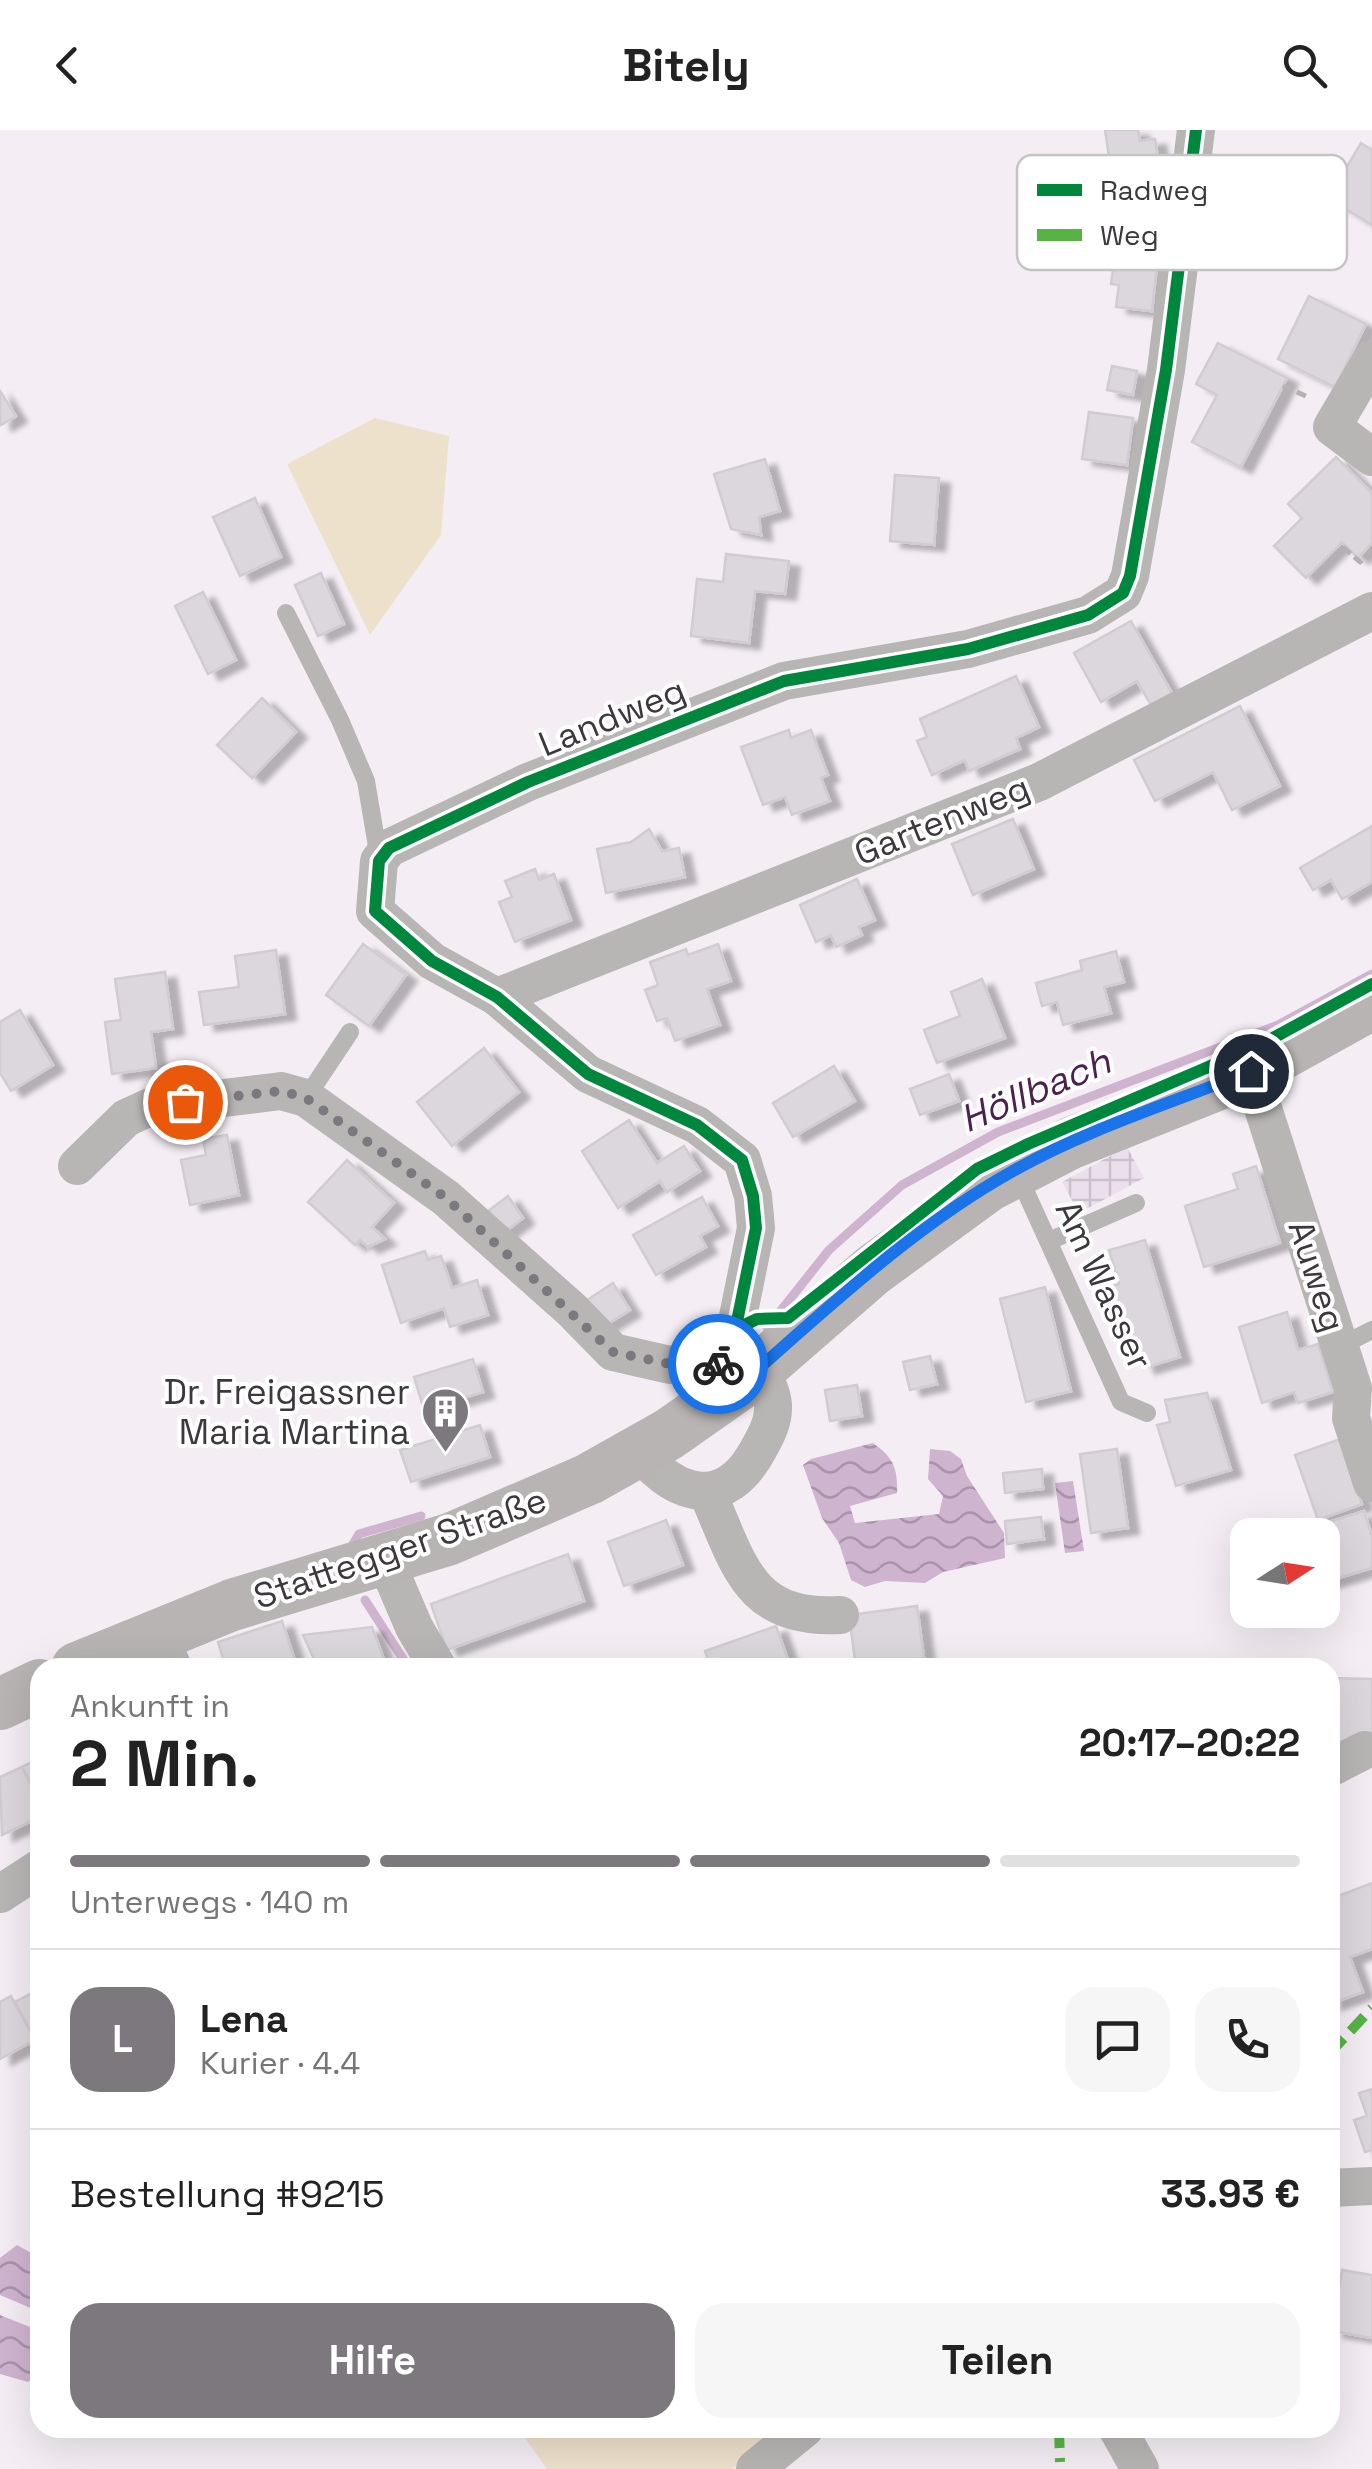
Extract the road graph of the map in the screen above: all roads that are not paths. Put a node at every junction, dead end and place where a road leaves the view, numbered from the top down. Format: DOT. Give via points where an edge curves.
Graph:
graph roads {
  1 [pos="1196,130"];
  2 [pos="1193,155"];
  3 [pos="1178,270"];
  4 [pos="1372,359"];
  5 [pos="1372,456"];
  6 [pos="1372,611"];
  7 [pos="286,613"];
  8 [pos="379,861"];
  9 [pos="498,997"];
  10 [pos="1372,1004"];
  11 [pos="350,1032"];
  12 [pos="1251,1071"];
  13 [pos="306,1098"];
  14 [pos="77,1166"];
  15 [pos="1016,1169"];
  16 [pos="1136,1203"];
  17 [pos="1049,1241"];
  18 [pos="1356,1338"];
  19 [pos="755,1372"];
  20 [pos="1147,1413"];
  21 [pos="640,1452"];
  22 [pos="1372,1482"];
  23 [pos="707,1492"];
  24 [pos="385,1559"];
  25 [pos="840,1615"];
  26 [pos="166,1650"];
  27 [pos="127,1658"];
  28 [pos="432,1658"];
  29 [pos="30,1690"];
  30 [pos="0,1704"];
  31 [pos="1365,1750"];
  32 [pos="1340,1763"];
  33 [pos="30,1874"];
  34 [pos="0,1894"];
  35 [pos="1372,2186"];
  36 [pos="1340,2188"];
  37 [pos="793,2438"];
  38 [pos="1123,2438"];
  39 [pos="755,2469"];
  40 [pos="1140,2469"];
  1 -- 2 [label="street, Landweg"];
  3 -- 8 [label="street, Landweg" via="1123,593 1088,615 968,649 784,681 528,782 389,848"];
  4 -- 5 [label="street" via="1332,426"];
  6 -- 9 [label="street, Gartenweg" via="1039,782"];
  7 -- 8 [label="lane" via="366,781"];
  8 -- 9 [label="street" via="375,911 432,962"];
  9 -- 19 [label="street" via="588,1074 697,1125 742,1160 756,1228 731,1351"];
  10 -- 12 [label="main road, Stattegger Straße"];
  11 -- 13 [label="lane"];
  12 -- 15 [label="main road, Stattegger Straße"];
  12 -- 18 [label="street, Auweg"];
  13 -- 14 [label="street" via="281,1091 150,1106 126,1118"];
  13 -- 19 [label="street" via="446,1198 613,1352 670,1364 709,1360"];
  15 -- 17 [label="lane, Am Wasser"];
  15 -- 19 [label="main road, Stattegger Straße" via="873,1270"];
  16 -- 17 [label="lane"];
  17 -- 20 [label="lane, Am Wasser" via="1121,1402"];
  18 -- 22 [label="street, Auweg" via="1351,1418"];
  19 -- 21 [label="main road, Stattegger Straße"];
  19 -- 23 [label="street" via="773,1406 769,1428 751,1463"];
  21 -- 23 [label="street" via="682,1488"];
  21 -- 24 [label="main road, Stattegger Straße" via="498,1520"];
  23 -- 25 [label="street" via="752,1588 800,1616"];
  24 -- 26 [label="main road, Stattegger Straße" via="282,1588"];
  24 -- 28 [label="street"];
  26 -- 27 [label="main road, Stattegger Straße"];
  29 -- 30 [label="main road"];
  31 -- 32 [label="street"];
  33 -- 34 [label="street"];
  35 -- 36 [label="street"];
  37 -- 39 [label="street"];
  38 -- 40 [label="street"];
}
